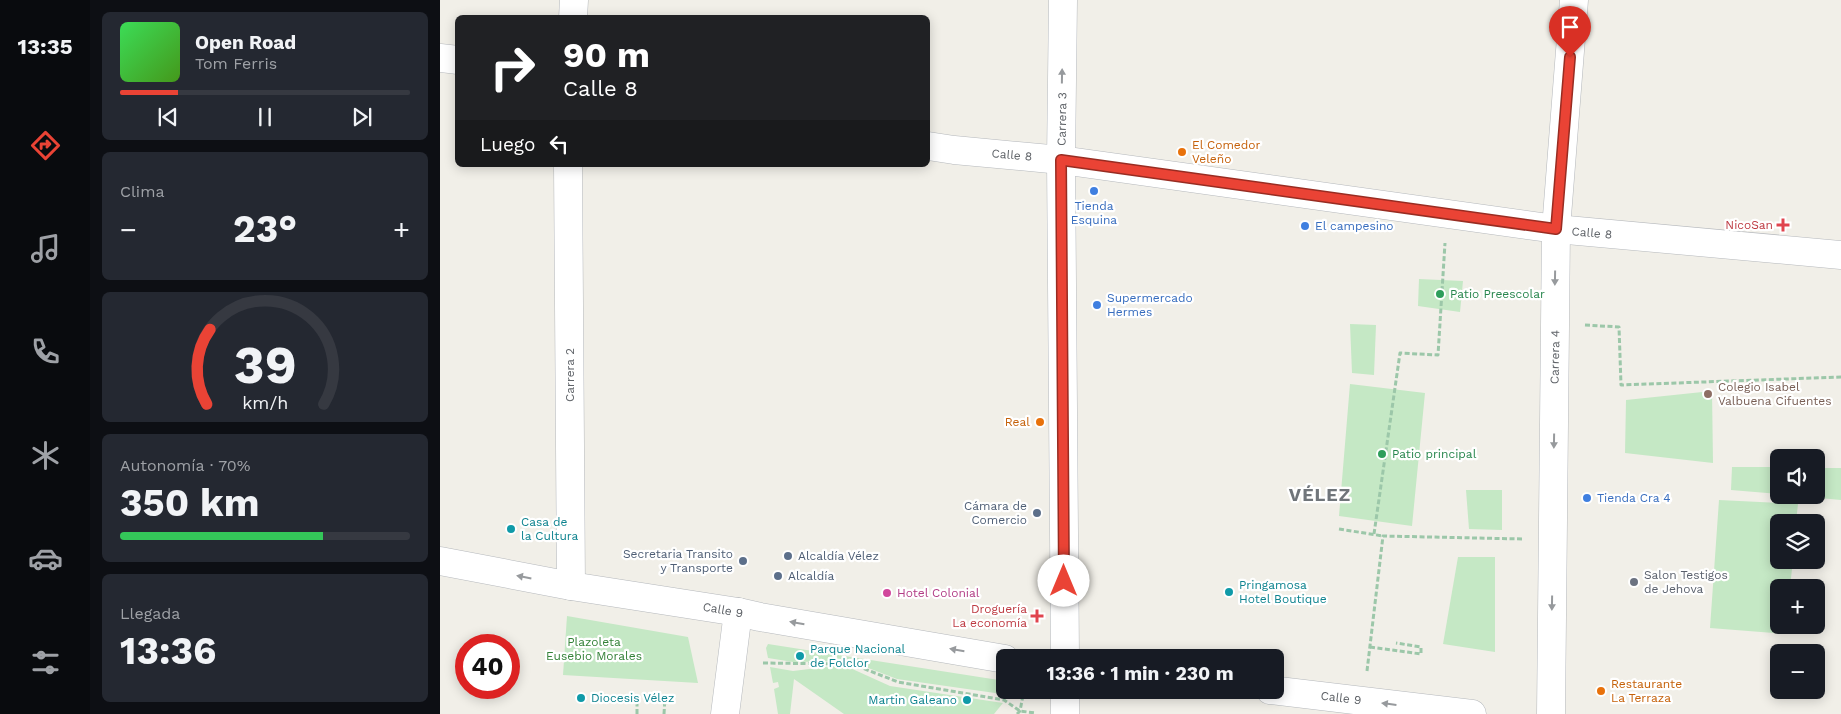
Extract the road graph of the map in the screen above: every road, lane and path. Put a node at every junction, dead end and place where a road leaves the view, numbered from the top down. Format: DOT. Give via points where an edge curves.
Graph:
graph roads {
  1 [pos="574,0"];
  2 [pos="1063,0"];
  3 [pos="1574,0"];
  4 [pos="573,15"];
  5 [pos="440,58"];
  6 [pos="455,60"];
  7 [pos="930,146"];
  8 [pos="1061,160"];
  9 [pos="568,167"];
  10 [pos="1556,229"];
  11 [pos="1445,240"];
  12 [pos="1841,255"];
  13 [pos="1585,334"];
  14 [pos="1841,377"];
  15 [pos="1339,529"];
  16 [pos="1374,534"];
  17 [pos="1383,536"];
  18 [pos="1529,539"];
  19 [pos="440,561"];
  20 [pos="572,586"];
  21 [pos="738,612"];
  22 [pos="1396,643"];
  23 [pos="1370,647"];
  24 [pos="1065,649"];
  25 [pos="996,657"];
  26 [pos="732,660"];
  27 [pos="1367,673"];
  28 [pos="1284,692"];
  29 [pos="637,696"];
  30 [pos="665,698"];
  31 [pos="1022,699"];
  32 [pos="1065,699"];
  33 [pos="1018,712"];
  34 [pos="637,714"];
  35 [pos="664,714"];
  36 [pos="726,714"];
  37 [pos="1038,714"];
  38 [pos="1065,714"];
  39 [pos="1472,714"];
  40 [pos="1551,714"];
  1 -- 4 [label="street"];
  8 -- 2 [label="street, Carrera 3, one-way"];
  3 -- 10 [label="street, Carrera 4"];
  5 -- 6 [label="street"];
  7 -- 8 [label="street, Calle 8"];
  8 -- 10 [label="street, Calle 8"];
  8 -- 24 [label="street, Carrera 3"];
  9 -- 20 [label="street, Carrera 2"];
  10 -- 12 [label="street, Calle 8"];
  10 -- 40 [label="street, Carrera 4, one-way"];
  11 -- 16 [label="path" via="1438,355 1400,352"];
  13 -- 14 [label="path" via="1585,325 1619,327 1621,385"];
  15 -- 16 [label="path"];
  16 -- 17 [label="path"];
  17 -- 18 [label="path"];
  17 -- 23 [label="path"];
  20 -- 19 [label="street, Calle 9, one-way"];
  20 -- 21 [label="street, Calle 9"];
  25 -- 21 [label="street, Calle 9, one-way"];
  21 -- 26 [label="street"];
  22 -- 23 [label="path" via="1421,647 1421,654"];
  23 -- 27 [label="path"];
  26 -- 33 [label="path" via="770,664 850,664 898,682 1004,700"];
  26 -- 36 [label="street"];
  39 -- 28 [label="street, Calle 9, one-way"];
  29 -- 34 [label="path"];
  30 -- 35 [label="path"];
  31 -- 33 [label="path"];
  32 -- 38 [label="street"];
  33 -- 37 [label="path"];
}
